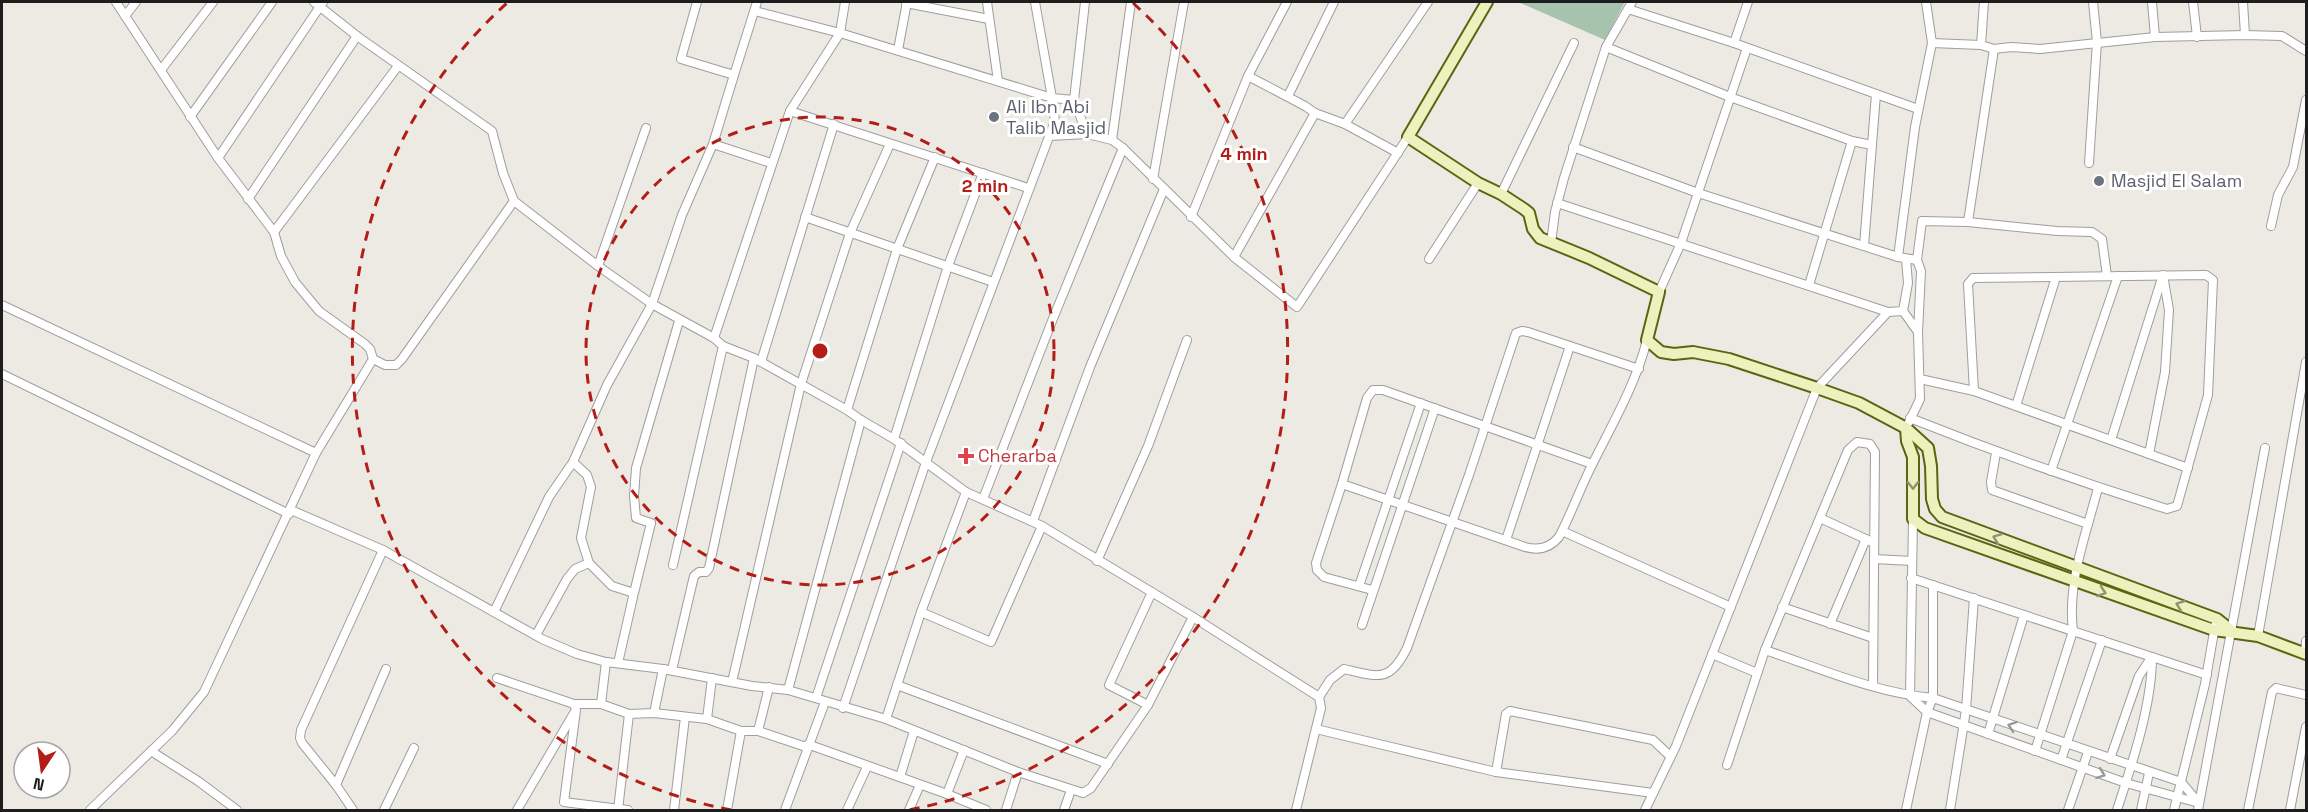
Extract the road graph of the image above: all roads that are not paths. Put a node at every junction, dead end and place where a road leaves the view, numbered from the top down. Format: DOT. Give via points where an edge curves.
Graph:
graph roads {
  1 [pos="116,2"];
  2 [pos="136,2"];
  3 [pos="213,2"];
  4 [pos="272,2"];
  5 [pos="697,2"];
  6 [pos="757,2"];
  7 [pos="845,2"];
  8 [pos="907,2"];
  9 [pos="987,2"];
  10 [pos="1035,2"];
  11 [pos="1085,2"];
  12 [pos="1131,2"];
  13 [pos="1184,2"];
  14 [pos="1287,2"];
  15 [pos="1334,2"];
  16 [pos="1428,2"];
  17 [pos="1487,2"];
  18 [pos="1748,2"];
  19 [pos="1926,2"];
  20 [pos="1984,2"];
  21 [pos="2093,2"];
  22 [pos="2152,2"];
  23 [pos="2193,2"];
  24 [pos="2242,2"];
  25 [pos="319,4"];
  26 [pos="1630,5"];
  27 [pos="755,11"];
  28 [pos="125,16"];
  29 [pos="989,20"];
  30 [pos="840,33"];
  31 [pos="2246,35"];
  32 [pos="357,36"];
  33 [pos="2155,37"];
  34 [pos="2197,37"];
  35 [pos="2097,42"];
  36 [pos="1574,43"];
  37 [pos="1734,43"];
  38 [pos="1932,43"];
  39 [pos="1982,45"];
  40 [pos="1606,47"];
  41 [pos="1747,48"];
  42 [pos="1994,49"];
  43 [pos="898,50"];
  44 [pos="2307,51"];
  45 [pos="398,66"];
  46 [pos="161,70"];
  47 [pos="734,75"];
  48 [pos="1248,76"];
  49 [pos="998,81"];
  50 [pos="1876,94"];
  51 [pos="1288,96"];
  52 [pos="1730,97"];
  53 [pos="1052,98"];
  54 [pos="1074,100"];
  55 [pos="2307,100"];
  56 [pos="1918,110"];
  57 [pos="790,111"];
  58 [pos="1315,113"];
  59 [pos="190,117"];
  60 [pos="834,124"];
  61 [pos="1346,124"];
  62 [pos="646,128"];
  63 [pos="1087,134"];
  64 [pos="1049,136"];
  65 [pos="1408,137"];
  66 [pos="1112,140"];
  67 [pos="1852,141"];
  68 [pos="713,144"];
  69 [pos="890,144"];
  70 [pos="1872,145"];
  71 [pos="1573,147"];
  72 [pos="1123,148"];
  73 [pos="1398,153"];
  74 [pos="935,157"];
  75 [pos="218,158"];
  76 [pos="771,163"];
  77 [pos="2089,163"];
  78 [pos="983,173"];
  79 [pos="1153,179"];
  80 [pos="1478,183"];
  81 [pos="1028,188"];
  82 [pos="1164,189"];
  83 [pos="1698,193"];
  84 [pos="1501,194"];
  85 [pos="248,199"];
  86 [pos="514,201"];
  87 [pos="1557,203"];
  88 [pos="805,217"];
  89 [pos="1191,217"];
  90 [pos="1968,222"];
  91 [pos="2271,226"];
  92 [pos="274,232"];
  93 [pos="850,233"];
  94 [pos="1825,233"];
  95 [pos="1551,243"];
  96 [pos="1681,243"];
  97 [pos="1864,246"];
  98 [pos="897,249"];
  99 [pos="1234,256"];
  100 [pos="1902,258"];
  101 [pos="1430,259"];
  102 [pos="1917,260"];
  103 [pos="598,266"];
  104 [pos="948,266"];
  105 [pos="2163,275"];
  106 [pos="2107,276"];
  107 [pos="2118,276"];
  108 [pos="2056,277"];
  109 [pos="993,282"];
  110 [pos="1809,285"];
  111 [pos="1659,292"];
  112 [pos="652,304"];
  113 [pos="2,305"];
  114 [pos="1903,311"];
  115 [pos="1888,312"];
  116 [pos="679,321"];
  117 [pos="1918,332"];
  118 [pos="714,338"];
  119 [pos="1187,340"];
  120 [pos="1647,340"];
  121 [pos="723,346"];
  122 [pos="1570,346"];
  123 [pos="373,359"];
  124 [pos="758,360"];
  125 [pos="2307,362"];
  126 [pos="1640,369"];
  127 [pos="2,374"];
  128 [pos="1920,380"];
  129 [pos="801,384"];
  130 [pos="1817,388"];
  131 [pos="1974,391"];
  132 [pos="1421,403"];
  133 [pos="2016,406"];
  134 [pos="1434,408"];
  135 [pos="847,410"];
  136 [pos="861,420"];
  137 [pos="1908,423"];
  138 [pos="2066,424"];
  139 [pos="1486,426"];
  140 [pos="2111,440"];
  141 [pos="897,441"];
  142 [pos="1538,445"];
  143 [pos="2265,448"];
  144 [pos="316,453"];
  145 [pos="1996,453"];
  146 [pos="2149,453"];
  147 [pos="573,462"];
  148 [pos="926,462"];
  149 [pos="1592,464"];
  150 [pos="2188,468"];
  151 [pos="2051,471"];
  152 [pos="1342,484"];
  153 [pos="2098,488"];
  154 [pos="966,492"];
  155 [pos="983,499"];
  156 [pos="1388,500"];
  157 [pos="1401,505"];
  158 [pos="290,512"];
  159 [pos="1820,518"];
  160 [pos="1913,519"];
  161 [pos="1033,521"];
  162 [pos="1452,522"];
  163 [pos="2088,524"];
  164 [pos="1042,526"];
  165 [pos="1562,531"];
  166 [pos="1866,538"];
  167 [pos="1506,540"];
  168 [pos="1874,543"];
  169 [pos="383,550"];
  170 [pos="1874,559"];
  171 [pos="1097,561"];
  172 [pos="1912,561"];
  173 [pos="589,563"];
  174 [pos="673,565"];
  175 [pos="2077,567"];
  176 [pos="1911,578"];
  177 [pos="2075,583"];
  178 [pos="1933,585"];
  179 [pos="1359,586"];
  180 [pos="1372,590"];
  181 [pos="1152,592"];
  182 [pos="633,597"];
  183 [pos="1974,598"];
  184 [pos="1731,607"];
  185 [pos="1782,607"];
  186 [pos="494,612"];
  187 [pos="921,612"];
  188 [pos="2024,615"];
  189 [pos="1193,617"];
  190 [pos="1830,624"];
  191 [pos="1362,625"];
  192 [pos="2216,625"];
  193 [pos="2073,631"];
  194 [pos="2232,631"];
  195 [pos="536,635"];
  196 [pos="2258,636"];
  197 [pos="1874,638"];
  198 [pos="2102,640"];
  199 [pos="2307,640"];
  200 [pos="1765,650"];
  201 [pos="1712,654"];
  202 [pos="2306,654"];
  203 [pos="2152,657"];
  204 [pos="606,662"];
  205 [pos="618,663"];
  206 [pos="386,669"];
  207 [pos="663,669"];
  208 [pos="672,670"];
  209 [pos="1757,673"];
  210 [pos="2207,675"];
  211 [pos="497,678"];
  212 [pos="712,678"];
  213 [pos="732,682"];
  214 [pos="897,685"];
  215 [pos="1873,686"];
  216 [pos="769,687"];
  217 [pos="788,690"];
  218 [pos="2307,695"];
  219 [pos="1910,696"];
  220 [pos="1319,697"];
  221 [pos="816,698"];
  222 [pos="1933,698"];
  223 [pos="825,702"];
  224 [pos="601,704"];
  225 [pos="1148,705"];
  226 [pos="575,707"];
  227 [pos="843,708"];
  228 [pos="1966,710"];
  229 [pos="1927,712"];
  230 [pos="654,713"];
  231 [pos="629,714"];
  232 [pos="685,717"];
  233 [pos="707,719"];
  234 [pos="886,719"];
  235 [pos="1993,719"];
  236 [pos="1963,725"];
  237 [pos="2307,727"];
  238 [pos="1316,729"];
  239 [pos="741,731"];
  240 [pos="758,731"];
  241 [pos="914,731"];
  242 [pos="1988,734"];
  243 [pos="2041,736"];
  244 [pos="810,745"];
  245 [pos="2066,745"];
  246 [pos="414,748"];
  247 [pos="964,750"];
  248 [pos="151,751"];
  249 [pos="2035,751"];
  250 [pos="2088,752"];
  251 [pos="1671,756"];
  252 [pos="2110,759"];
  253 [pos="2061,760"];
  254 [pos="1108,764"];
  255 [pos="1727,765"];
  256 [pos="2131,766"];
  257 [pos="867,767"];
  258 [pos="2082,767"];
  259 [pos="1018,772"];
  260 [pos="1496,772"];
  261 [pos="2149,773"];
  262 [pos="900,777"];
  263 [pos="2181,782"];
  264 [pos="2126,783"];
  265 [pos="336,785"];
  266 [pos="920,785"];
  267 [pos="2145,789"];
  268 [pos="1071,790"];
  269 [pos="1653,793"];
  270 [pos="946,794"];
  271 [pos="2176,798"];
  272 [pos="969,807"];
  273 [pos="2199,807"];
  274 [pos="90,810"];
  275 [pos="237,810"];
  276 [pos="353,810"];
  277 [pos="384,810"];
  278 [pos="518,810"];
  279 [pos="618,810"];
  280 [pos="628,810"];
  281 [pos="674,810"];
  282 [pos="728,810"];
  283 [pos="785,810"];
  284 [pos="847,810"];
  285 [pos="909,810"];
  286 [pos="986,810"];
  287 [pos="1006,810"];
  288 [pos="1064,810"];
  289 [pos="1296,810"];
  290 [pos="1645,810"];
  291 [pos="1906,810"];
  292 [pos="1950,810"];
  293 [pos="2068,810"];
  294 [pos="2117,810"];
  295 [pos="2141,810"];
  296 [pos="2174,810"];
  297 [pos="2248,810"];
  298 [pos="2290,810"];
  1 -- 28 [label="street"];
  2 -- 28 [label="street"];
  3 -- 46 [label="street"];
  4 -- 59 [label="street"];
  5 -- 47 [label="street" via="681,59"];
  6 -- 27 [label="street"];
  7 -- 30 [label="street"];
  8 -- 29 [label="street"];
  8 -- 43 [label="street"];
  9 -- 29 [label="street"];
  10 -- 53 [label="street"];
  11 -- 54 [label="street"];
  12 -- 66 [label="street"];
  13 -- 79 [label="street"];
  14 -- 48 [label="street"];
  15 -- 51 [label="street"];
  16 -- 61 [label="street"];
  17 -- 65 [label="street"];
  18 -- 37 [label="street"];
  19 -- 38 [label="street"];
  20 -- 39 [label="street"];
  21 -- 35 [label="street"];
  22 -- 33 [label="street"];
  23 -- 34 [label="street"];
  24 -- 31 [label="street"];
  25 -- 32 [label="street"];
  25 -- 75 [label="street"];
  26 -- 37 [label="street"];
  26 -- 40 [label="street"];
  27 -- 30 [label="street"];
  27 -- 47 [label="street"];
  28 -- 46 [label="street"];
  29 -- 49 [label="street"];
  30 -- 43 [label="street"];
  30 -- 57 [label="street"];
  31 -- 34 [label="street"];
  31 -- 44 [label="street" via="2282,36"];
  32 -- 45 [label="street"];
  32 -- 85 [label="street"];
  33 -- 34 [label="street"];
  33 -- 35 [label="street"];
  35 -- 42 [label="street" via="2040,49"];
  35 -- 77 [label="street"];
  36 -- 84 [label="street"];
  37 -- 41 [label="street"];
  38 -- 39 [label="street"];
  38 -- 56 [label="street"];
  39 -- 42 [label="street"];
  40 -- 52 [label="street"];
  40 -- 71 [label="street"];
  41 -- 50 [label="street"];
  41 -- 52 [label="street"];
  42 -- 90 [label="street"];
  43 -- 49 [label="street"];
  45 -- 86 [label="street" via="492,131"];
  45 -- 92 [label="street"];
  46 -- 59 [label="street"];
  47 -- 68 [label="street"];
  48 -- 51 [label="street"];
  48 -- 89 [label="street"];
  49 -- 53 [label="street"];
  50 -- 56 [label="street"];
  50 -- 70 [label="street"];
  51 -- 58 [label="street"];
  52 -- 67 [label="street"];
  52 -- 83 [label="street"];
  53 -- 54 [label="street"];
  53 -- 64 [label="street" via="1056,121"];
  54 -- 63 [label="street"];
  55 -- 91 [label="street" via="2293,167 2278,195"];
  56 -- 100 [label="street"];
  57 -- 60 [label="street"];
  57 -- 76 [label="street"];
  58 -- 61 [label="street"];
  58 -- 99 [label="street"];
  59 -- 75 [label="street"];
  60 -- 69 [label="street"];
  60 -- 88 [label="street"];
  61 -- 73 [label="street"];
  62 -- 103 [label="street"];
  63 -- 64 [label="street"];
  63 -- 66 [label="street"];
  64 -- 81 [label="street"];
  65 -- 73 [label="street"];
  65 -- 80 [label="street"];
  66 -- 72 [label="street"];
  67 -- 70 [label="street"];
  67 -- 94 [label="street"];
  68 -- 76 [label="street"];
  68 -- 112 [label="street" via="682,215"];
  69 -- 74 [label="street"];
  69 -- 93 [label="street"];
  70 -- 97 [label="street"];
  71 -- 83 [label="street"];
  71 -- 87 [label="street"];
  72 -- 79 [label="street"];
  72 -- 155 [label="street"];
  73 -- 99 [label="street" via="1297,307"];
  74 -- 78 [label="street"];
  74 -- 98 [label="street"];
  75 -- 85 [label="street"];
  76 -- 118 [label="street"];
  78 -- 81 [label="street"];
  78 -- 104 [label="street"];
  79 -- 82 [label="street"];
  80 -- 84 [label="street"];
  80 -- 101 [label="street"];
  81 -- 109 [label="street"];
  82 -- 89 [label="street"];
  82 -- 161 [label="street" via="1090,367"];
  83 -- 94 [label="street"];
  83 -- 96 [label="street"];
  84 -- 95 [label="street" via="1529,213 1535,234"];
  85 -- 92 [label="street"];
  86 -- 103 [label="street"];
  86 -- 123 [label="street" via="402,359 396,365"];
  87 -- 95 [label="street"];
  87 -- 96 [label="street"];
  88 -- 93 [label="street"];
  88 -- 124 [label="street"];
  89 -- 99 [label="street"];
  90 -- 102 [label="street" via="1922,221"];
  90 -- 106 [label="street" via="2092,232 2102,239"];
  92 -- 123 [label="street" via="281,256 310,303 365,344"];
  93 -- 98 [label="street"];
  93 -- 129 [label="street"];
  94 -- 97 [label="street"];
  94 -- 110 [label="street"];
  95 -- 111 [label="street"];
  96 -- 110 [label="street"];
  96 -- 111 [label="street"];
  97 -- 100 [label="street"];
  98 -- 104 [label="street"];
  98 -- 135 [label="street"];
  100 -- 102 [label="street"];
  100 -- 114 [label="street" via="1908,283"];
  102 -- 117 [label="street" via="1921,271"];
  103 -- 112 [label="street"];
  104 -- 109 [label="street"];
  104 -- 141 [label="street"];
  105 -- 107 [label="street"];
  105 -- 140 [label="street"];
  105 -- 146 [label="street" via="2169,310 2165,372"];
  105 -- 150 [label="street" via="2206,275 2213,280 2208,395"];
  106 -- 107 [label="street"];
  106 -- 108 [label="street"];
  107 -- 138 [label="street"];
  108 -- 131 [label="street" via="1973,278 1968,284"];
  108 -- 133 [label="street"];
  109 -- 148 [label="street"];
  110 -- 115 [label="street"];
  111 -- 120 [label="street"];
  112 -- 116 [label="street"];
  112 -- 147 [label="street" via="607,385"];
  113 -- 144 [label="street"];
  114 -- 115 [label="street"];
  114 -- 117 [label="street"];
  115 -- 130 [label="street"];
  116 -- 118 [label="street"];
  116 -- 173 [label="street" via="636,468 636,518 651,523 634,593 612,586"];
  117 -- 128 [label="street"];
  118 -- 121 [label="street"];
  119 -- 171 [label="street" via="1148,446"];
  120 -- 126 [label="street"];
  120 -- 130 [label="street" via="1661,352 1693,352 1729,359"];
  121 -- 124 [label="street"];
  121 -- 174 [label="street"];
  122 -- 126 [label="street"];
  122 -- 139 [label="street" via="1525,331 1516,333"];
  122 -- 142 [label="street"];
  123 -- 144 [label="street"];
  124 -- 129 [label="street"];
  124 -- 208 [label="street" via="709,570 694,576"];
  125 -- 196 [label="street"];
  126 -- 149 [label="street"];
  127 -- 158 [label="street"];
  128 -- 131 [label="street"];
  128 -- 137 [label="street" via="1920,399"];
  129 -- 135 [label="street"];
  129 -- 213 [label="street"];
  130 -- 137 [label="street"];
  130 -- 184 [label="street"];
  131 -- 133 [label="street"];
  132 -- 134 [label="street"];
  132 -- 152 [label="street" via="1380,389 1370,392"];
  132 -- 156 [label="street"];
  133 -- 138 [label="street"];
  134 -- 139 [label="street"];
  134 -- 157 [label="street"];
  135 -- 136 [label="street"];
  136 -- 141 [label="street"];
  136 -- 217 [label="street"];
  137 -- 145 [label="street"];
  137 -- 160 [label="street, one-way" via="1907,441 1913,457"];
  175 -- 137 [label="street, one-way" via="1942,517 1932,499 1928,448"];
  138 -- 140 [label="street"];
  138 -- 151 [label="street"];
  139 -- 142 [label="street"];
  139 -- 162 [label="street"];
  140 -- 146 [label="street"];
  141 -- 148 [label="street"];
  141 -- 221 [label="street"];
  142 -- 149 [label="street"];
  142 -- 167 [label="street"];
  143 -- 194 [label="street"];
  144 -- 158 [label="street"];
  145 -- 151 [label="street"];
  145 -- 163 [label="street" via="1992,490"];
  146 -- 150 [label="street"];
  147 -- 173 [label="street" via="591,487 581,538"];
  147 -- 186 [label="street" via="549,498"];
  148 -- 154 [label="street"];
  148 -- 227 [label="street"];
  149 -- 165 [label="street"];
  150 -- 153 [label="street" via="2177,506 2167,509"];
  151 -- 153 [label="street"];
  152 -- 156 [label="street"];
  152 -- 179 [label="street" via="1316,566 1324,577"];
  153 -- 163 [label="street"];
  154 -- 155 [label="street"];
  154 -- 187 [label="street"];
  155 -- 161 [label="street"];
  156 -- 157 [label="street"];
  156 -- 179 [label="street"];
  157 -- 162 [label="street"];
  157 -- 180 [label="street"];
  158 -- 169 [label="street"];
  158 -- 248 [label="street" via="204,692"];
  159 -- 166 [label="street"];
  159 -- 168 [label="street" via="1848,450 1857,442 1870,444 1875,452"];
  159 -- 185 [label="street"];
  160 -- 172 [label="street"];
  160 -- 177 [label="street" via="1925,528"];
  161 -- 164 [label="street"];
  162 -- 167 [label="street"];
  162 -- 220 [label="street" via="1399,665 1387,674 1344,669 1330,680"];
  163 -- 175 [label="street"];
  164 -- 171 [label="street"];
  164 -- 187 [label="street" via="991,642"];
  165 -- 167 [label="street" via="1555,542 1538,549"];
  165 -- 184 [label="street"];
  166 -- 168 [label="street"];
  166 -- 190 [label="street"];
  168 -- 170 [label="street"];
  169 -- 186 [label="street"];
  169 -- 265 [label="street" via="301,730 302,743"];
  170 -- 172 [label="street"];
  170 -- 197 [label="street"];
  171 -- 181 [label="street"];
  172 -- 176 [label="street"];
  173 -- 195 [label="street" via="575,569 567,579"];
  175 -- 177 [label="street"];
  192 -- 175 [label="street, one-way"];
  176 -- 178 [label="street"];
  176 -- 219 [label="street"];
  177 -- 192 [label="street, one-way"];
  177 -- 193 [label="street" via="2070,612"];
  178 -- 183 [label="street"];
  178 -- 222 [label="street"];
  179 -- 180 [label="street"];
  180 -- 191 [label="street"];
  181 -- 189 [label="street"];
  181 -- 225 [label="street" via="1109,685"];
  182 -- 205 [label="street"];
  183 -- 188 [label="street"];
  183 -- 228 [label="street"];
  184 -- 201 [label="street"];
  185 -- 190 [label="street"];
  185 -- 200 [label="street"];
  186 -- 195 [label="street"];
  187 -- 214 [label="street"];
  188 -- 193 [label="street"];
  188 -- 235 [label="street"];
  189 -- 220 [label="street"];
  189 -- 225 [label="street"];
  190 -- 197 [label="street"];
  192 -- 194 [label="street"];
  192 -- 210 [label="street"];
  193 -- 198 [label="street"];
  193 -- 243 [label="street"];
  194 -- 196 [label="street"];
  194 -- 273 [label="street"];
  195 -- 204 [label="street"];
  196 -- 202 [label="street"];
  197 -- 215 [label="street"];
  198 -- 203 [label="street"];
  198 -- 245 [label="street"];
  199 -- 202 [label="street"];
  200 -- 209 [label="street"];
  200 -- 215 [label="street"];
  201 -- 209 [label="street"];
  201 -- 251 [label="street"];
  203 -- 210 [label="street"];
  203 -- 252 [label="street" via="2139,676"];
  203 -- 256 [label="street" via="2152,680"];
  204 -- 205 [label="street"];
  204 -- 224 [label="street"];
  205 -- 207 [label="street"];
  206 -- 265 [label="street"];
  207 -- 208 [label="street"];
  207 -- 230 [label="street"];
  208 -- 212 [label="street"];
  209 -- 255 [label="street"];
  210 -- 263 [label="street"];
  211 -- 226 [label="street"];
  212 -- 213 [label="street"];
  212 -- 233 [label="street"];
  213 -- 216 [label="street"];
  214 -- 234 [label="street"];
  214 -- 254 [label="street"];
  215 -- 219 [label="street"];
  216 -- 217 [label="street"];
  216 -- 240 [label="street"];
  217 -- 221 [label="street"];
  218 -- 297 [label="street" via="2276,688 2272,692"];
  219 -- 222 [label="street"];
  219 -- 229 [label="street"];
  220 -- 238 [label="street"];
  221 -- 223 [label="street"];
  222 -- 228 [label="street"];
  222 -- 229 [label="street"];
  223 -- 227 [label="street"];
  223 -- 244 [label="street"];
  224 -- 226 [label="street"];
  224 -- 231 [label="street"];
  225 -- 254 [label="street"];
  226 -- 278 [label="street"];
  226 -- 279 [label="street" via="564,802"];
  227 -- 234 [label="street"];
  228 -- 235 [label="street"];
  228 -- 236 [label="street"];
  229 -- 236 [label="street"];
  229 -- 291 [label="street"];
  230 -- 231 [label="street"];
  230 -- 232 [label="street"];
  231 -- 279 [label="street"];
  232 -- 233 [label="street"];
  232 -- 281 [label="street"];
  233 -- 239 [label="street"];
  234 -- 241 [label="street"];
  235 -- 242 [label="street"];
  243 -- 235 [label="street, one-way"];
  236 -- 242 [label="street"];
  236 -- 292 [label="street"];
  237 -- 298 [label="street"];
  238 -- 260 [label="street"];
  238 -- 289 [label="street"];
  239 -- 240 [label="street"];
  239 -- 282 [label="street"];
  240 -- 244 [label="street"];
  241 -- 247 [label="street"];
  241 -- 262 [label="street"];
  242 -- 249 [label="street"];
  243 -- 245 [label="street"];
  243 -- 249 [label="street"];
  244 -- 257 [label="street"];
  244 -- 283 [label="street"];
  245 -- 250 [label="street"];
  245 -- 253 [label="street"];
  246 -- 277 [label="street"];
  247 -- 259 [label="street"];
  247 -- 270 [label="street"];
  248 -- 274 [label="street"];
  248 -- 275 [label="street"];
  249 -- 253 [label="street"];
  250 -- 252 [label="street"];
  250 -- 258 [label="street"];
  251 -- 260 [label="street" via="1653,740 1510,711 1506,714"];
  251 -- 269 [label="street"];
  252 -- 256 [label="street"];
  253 -- 258 [label="street"];
  254 -- 268 [label="street" via="1091,788 1083,793"];
  256 -- 261 [label="street"];
  256 -- 264 [label="street"];
  257 -- 262 [label="street"];
  257 -- 284 [label="street"];
  258 -- 264 [label="street, one-way"];
  258 -- 293 [label="street"];
  259 -- 268 [label="street"];
  259 -- 287 [label="street"];
  260 -- 269 [label="street"];
  261 -- 263 [label="street"];
  261 -- 267 [label="street"];
  262 -- 266 [label="street"];
  263 -- 271 [label="street"];
  263 -- 273 [label="street"];
  264 -- 267 [label="street"];
  264 -- 294 [label="street"];
  265 -- 276 [label="street"];
  266 -- 270 [label="street"];
  266 -- 285 [label="street"];
  267 -- 271 [label="street"];
  267 -- 295 [label="street"];
  268 -- 288 [label="street"];
  269 -- 290 [label="street"];
  270 -- 272 [label="street"];
  271 -- 273 [label="street"];
  271 -- 296 [label="street"];
  272 -- 286 [label="street"];
  279 -- 280 [label="street"];
}
